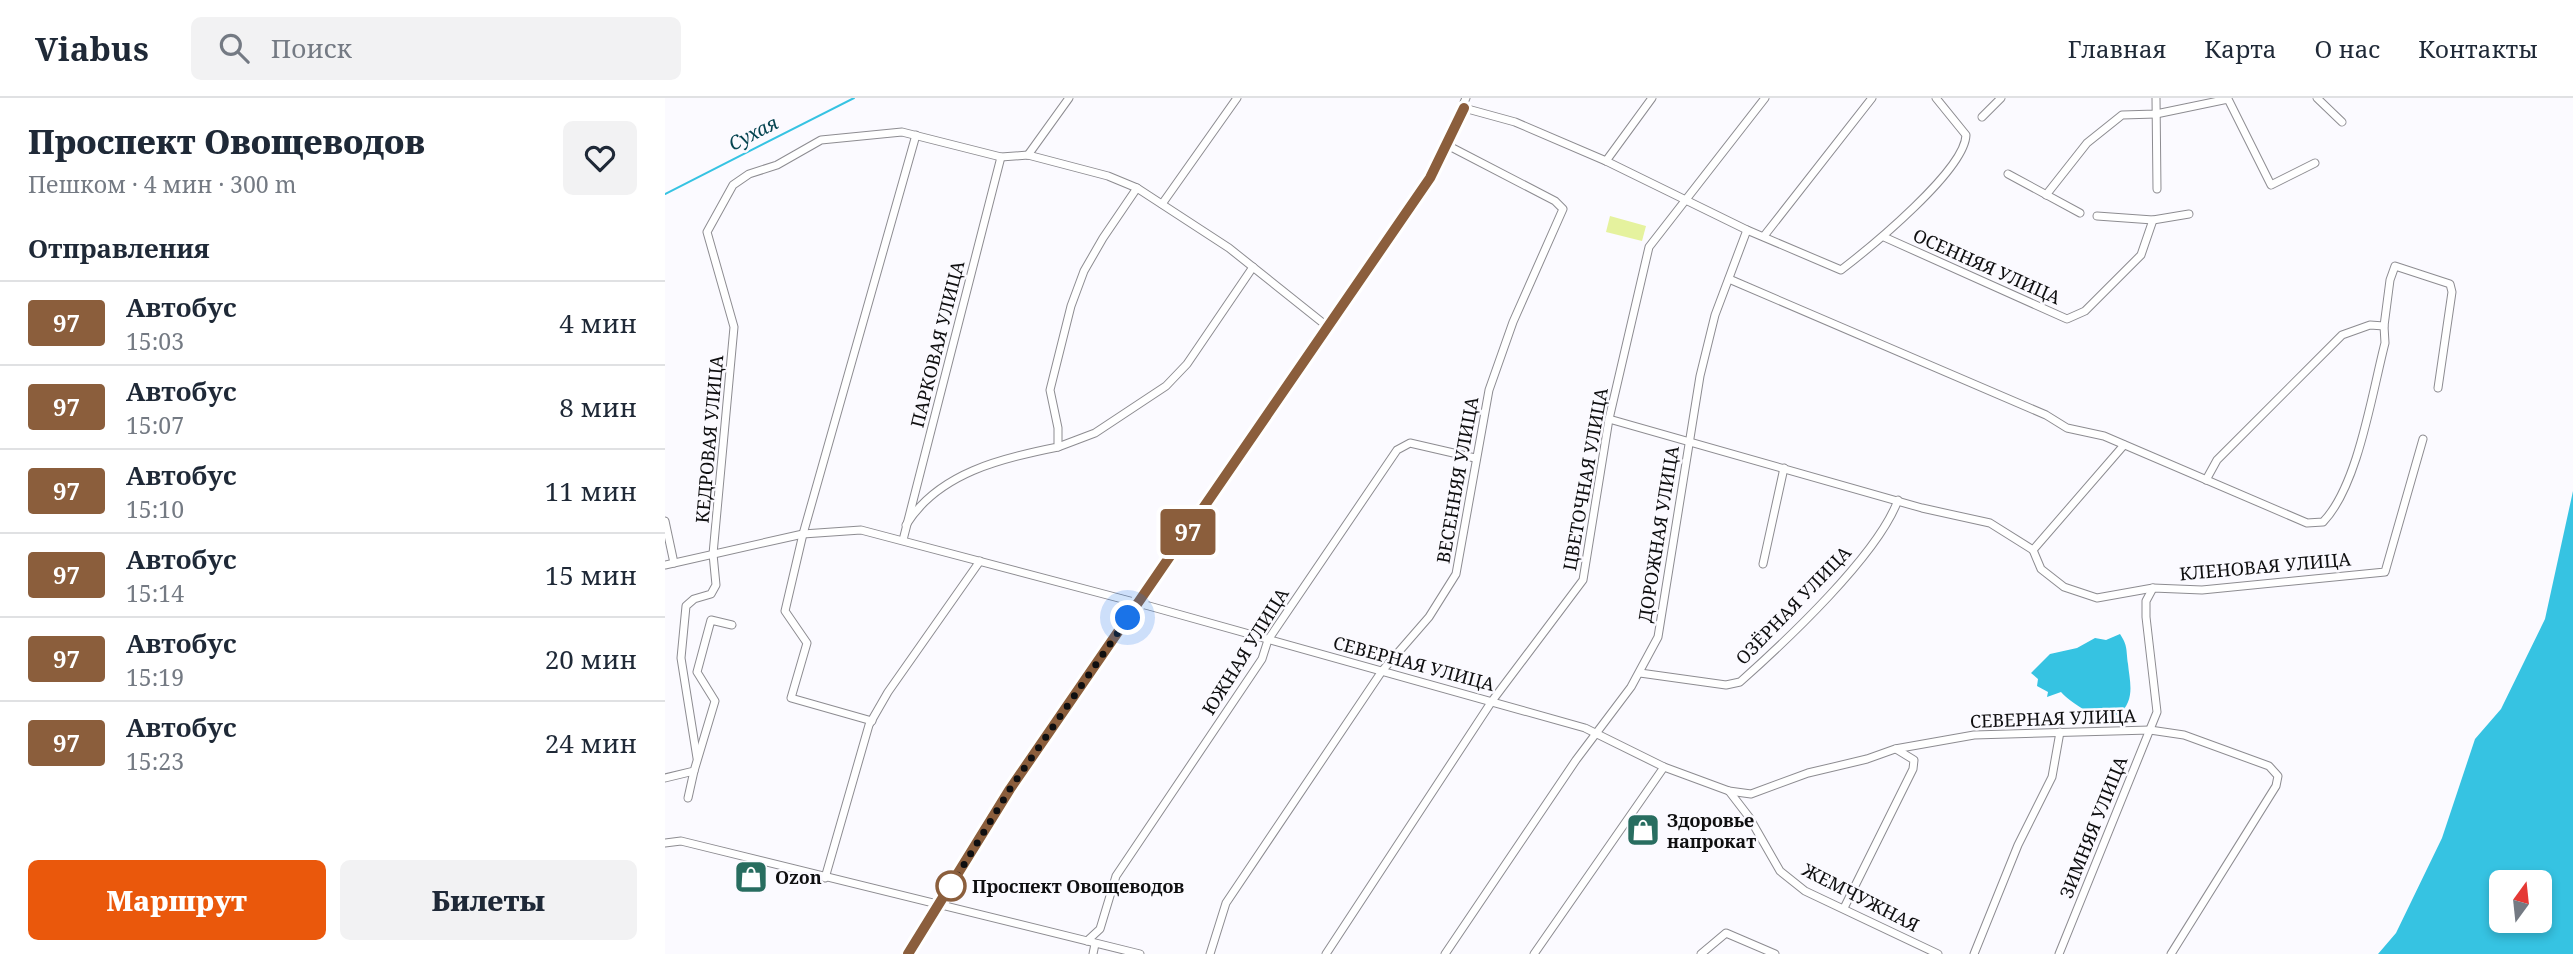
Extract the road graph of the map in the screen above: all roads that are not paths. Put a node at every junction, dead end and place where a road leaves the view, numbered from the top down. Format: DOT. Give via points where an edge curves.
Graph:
graph roads {
  1 [pos="1069,98"];
  2 [pos="1237,98"];
  3 [pos="1466,98"];
  4 [pos="1652,98"];
  5 [pos="1765,98"];
  6 [pos="1871,98"];
  7 [pos="1936,98"];
  8 [pos="2001,98"];
  9 [pos="2156,98"];
  10 [pos="2317,98"];
  11 [pos="1464,108"];
  12 [pos="2156,114"];
  13 [pos="1982,117"];
  14 [pos="2341,122"];
  15 [pos="916,135"];
  16 [pos="1447,145"];
  17 [pos="1028,155"];
  18 [pos="1001,157"];
  19 [pos="1606,161"];
  20 [pos="2315,163"];
  21 [pos="2008,174"];
  22 [pos="1137,188"];
  23 [pos="2157,190"];
  24 [pos="2046,195"];
  25 [pos="1687,201"];
  26 [pos="1162,204"];
  27 [pos="2080,213"];
  28 [pos="2189,214"];
  29 [pos="2097,216"];
  30 [pos="2153,220"];
  31 [pos="1747,230"];
  32 [pos="1764,236"];
  33 [pos="1884,237"];
  34 [pos="1253,267"];
  35 [pos="1729,279"];
  36 [pos="2384,326"];
  37 [pos="1328,327"];
  38 [pos="2438,388"];
  39 [pos="1609,419"];
  40 [pos="2423,439"];
  41 [pos="1689,444"];
  42 [pos="2124,445"];
  43 [pos="1058,447"];
  44 [pos="1475,458"];
  45 [pos="1784,468"];
  46 [pos="2206,480"];
  47 [pos="1898,500"];
  48 [pos="665,521"];
  49 [pos="907,525"];
  50 [pos="803,534"];
  51 [pos="904,540"];
  52 [pos="2033,550"];
  53 [pos="713,554"];
  54 [pos="980,561"];
  55 [pos="674,563"];
  56 [pos="1763,564"];
  57 [pos="665,565"];
  58 [pos="2153,588"];
  59 [pos="1139,603"];
  60 [pos="732,625"];
  61 [pos="1268,640"];
  62 [pos="1382,671"];
  63 [pos="1640,673"];
  64 [pos="1492,701"];
  65 [pos="872,721"];
  66 [pos="2150,730"];
  67 [pos="2060,732"];
  68 [pos="1595,734"];
  69 [pos="1895,749"];
  70 [pos="697,758"];
  71 [pos="1664,767"];
  72 [pos="694,771"];
  73 [pos="665,778"];
  74 [pos="1729,791"];
  75 [pos="688,798"];
  76 [pos="665,843"];
  77 [pos="825,878"];
  78 [pos="940,903"];
  79 [pos="1844,908"];
  80 [pos="1091,942"];
  81 [pos="908,954"];
  82 [pos="1093,954"];
  83 [pos="1140,954"];
  84 [pos="1210,954"];
  85 [pos="1326,954"];
  86 [pos="1445,954"];
  87 [pos="1534,954"];
  88 [pos="1701,954"];
  89 [pos="1775,954"];
  90 [pos="1938,954"];
  91 [pos="1974,954"];
  92 [pos="2059,954"];
  93 [pos="2171,954"];
  1 -- 17 [label="street"];
  2 -- 26 [label="street"];
  3 -- 11 [label="street"];
  4 -- 19 [label="street"];
  5 -- 25 [label="street, ЦВЕТОЧНАЯ УЛИЦА"];
  6 -- 32 [label="street"];
  7 -- 33 [label="street" via="1966,135 1961,156"];
  8 -- 13 [label="street"];
  9 -- 12 [label="street"];
  10 -- 14 [label="street"];
  11 -- 16 [label="street"];
  11 -- 19 [label="street" via="1515,122"];
  12 -- 20 [label="street" via="2228,99 2271,185"];
  12 -- 23 [label="street"];
  12 -- 24 [label="street" via="2122,115 2087,142"];
  15 -- 18 [label="street"];
  15 -- 50 [label="street"];
  15 -- 53 [label="street, КЕДРОВАЯ УЛИЦА" via="902,132 821,140 741,178 724,199 708,232 734,327"];
  16 -- 37 [label="street" via="1430,178"];
  16 -- 44 [label="street, ВЕСЕННЯЯ УЛИЦА" via="1563,209 1513,322 1489,390"];
  17 -- 18 [label="street"];
  17 -- 22 [label="street"];
  18 -- 49 [label="street, ПАРКОВАЯ УЛИЦА"];
  19 -- 25 [label="street"];
  21 -- 24 [label="street"];
  22 -- 26 [label="street"];
  22 -- 43 [label="street" via="1084,271 1071,306 1050,390"];
  24 -- 27 [label="street"];
  25 -- 31 [label="street"];
  25 -- 39 [label="street, ЦВЕТОЧНАЯ УЛИЦА" via="1649,247"];
  26 -- 34 [label="street"];
  28 -- 30 [label="street"];
  29 -- 30 [label="street"];
  30 -- 33 [label="street, ОСЕННЯЯ УЛИЦА" via="2141,255 2085,312 2067,319"];
  31 -- 32 [label="street"];
  31 -- 35 [label="street, ДОРОЖНАЯ УЛИЦА"];
  32 -- 33 [label="street" via="1841,270"];
  34 -- 37 [label="street"];
  34 -- 43 [label="street" via="1187,364 1165,386 1095,433"];
  35 -- 41 [label="street, ДОРОЖНАЯ УЛИЦА" via="1700,376"];
  35 -- 42 [label="street" via="2067,428"];
  36 -- 38 [label="street" via="2395,266 2450,284"];
  36 -- 46 [label="street" via="2370,325 2342,335 2217,460"];
  36 -- 46 [label="street" via="2385,343 2349,480 2336,509 2323,522 2307,523"];
  37 -- 59 [label="street"];
  39 -- 41 [label="street, КЛЕНОВАЯ УЛИЦА"];
  39 -- 64 [label="street, ЦВЕТОЧНАЯ УЛИЦА" via="1583,580"];
  40 -- 58 [label="street, КЛЕНОВАЯ УЛИЦА" via="2385,572 2202,590"];
  41 -- 45 [label="street, КЛЕНОВАЯ УЛИЦА"];
  41 -- 63 [label="street, ДОРОЖНАЯ УЛИЦА" via="1658,636"];
  42 -- 46 [label="street"];
  42 -- 52 [label="street"];
  43 -- 49 [label="street" via="974,468 916,509"];
  44 -- 61 [label="street, ЮЖНАЯ УЛИЦА" via="1410,443 1397,450"];
  44 -- 62 [label="street, ВЕСЕННЯЯ УЛИЦА" via="1456,574 1429,617"];
  45 -- 47 [label="street, КЛЕНОВАЯ УЛИЦА"];
  45 -- 56 [label="street"];
  47 -- 52 [label="street, КЛЕНОВАЯ УЛИЦА" via="1990,523"];
  47 -- 63 [label="street, ОЗЁРНАЯ УЛИЦА" via="1879,538 1740,682 1726,685"];
  48 -- 55 [label="street"];
  49 -- 51 [label="street, ПАРКОВАЯ УЛИЦА"];
  50 -- 51 [label="street, СЕВЕРНАЯ УЛИЦА" via="861,530"];
  50 -- 53 [label="street, СЕВЕРНАЯ УЛИЦА"];
  50 -- 65 [label="street" via="785,611 807,643 791,698"];
  51 -- 54 [label="street, СЕВЕРНАЯ УЛИЦА"];
  52 -- 58 [label="street, КЛЕНОВАЯ УЛИЦА" via="2041,569 2064,587 2097,598"];
  53 -- 55 [label="street, СЕВЕРНАЯ УЛИЦА"];
  53 -- 70 [label="street, КЕДРОВАЯ УЛИЦА" via="716,584 711,594 685,606 681,658"];
  54 -- 59 [label="street, СЕВЕРНАЯ УЛИЦА"];
  54 -- 65 [label="street"];
  55 -- 57 [label="street, СЕВЕРНАЯ УЛИЦА"];
  58 -- 66 [label="street, ЗИМНЯЯ УЛИЦА" via="2146,601 2157,712"];
  59 -- 61 [label="street, СЕВЕРНАЯ УЛИЦА"];
  59 -- 78 [label="street" via="1010,789"];
  60 -- 70 [label="street" via="711,620 700,659 697,672 715,701"];
  61 -- 62 [label="street, СЕВЕРНАЯ УЛИЦА"];
  61 -- 80 [label="street, ЮЖНАЯ УЛИЦА" via="1262,659 1116,876 1100,929"];
  62 -- 64 [label="street, СЕВЕРНАЯ УЛИЦА"];
  62 -- 84 [label="street, ВЕСЕННЯЯ УЛИЦА" via="1226,903"];
  63 -- 68 [label="street, ДОРОЖНАЯ УЛИЦА"];
  64 -- 68 [label="street, СЕВЕРНАЯ УЛИЦА"];
  64 -- 85 [label="street, ЦВЕТОЧНАЯ УЛИЦА"];
  65 -- 77 [label="street"];
  66 -- 67 [label="street, СЕВЕРНАЯ УЛИЦА"];
  66 -- 92 [label="street, ЗИМНЯЯ УЛИЦА"];
  66 -- 93 [label="street, СЕВЕРНАЯ УЛИЦА" via="2184,735 2225,749 2269,766 2278,776"];
  67 -- 69 [label="street, СЕВЕРНАЯ УЛИЦА" via="1974,735"];
  67 -- 91 [label="street" via="2052,777"];
  68 -- 71 [label="street, СЕВЕРНАЯ УЛИЦА"];
  68 -- 86 [label="street, ДОРОЖНАЯ УЛИЦА"];
  69 -- 74 [label="street, СЕВЕРНАЯ УЛИЦА" via="1751,794"];
  69 -- 79 [label="street" via="1914,760 1913,769"];
  70 -- 72 [label="street"];
  71 -- 74 [label="street, СЕВЕРНАЯ УЛИЦА"];
  71 -- 87 [label="street"];
  72 -- 73 [label="street"];
  72 -- 75 [label="street"];
  74 -- 79 [label="street, ЖЕМЧУЖНАЯ" via="1780,871 1805,891"];
  76 -- 77 [label="street" via="681,841"];
  77 -- 78 [label="street"];
  78 -- 80 [label="street"];
  78 -- 81 [label="street"];
  79 -- 90 [label="street, ЖЕМЧУЖНАЯ"];
  80 -- 82 [label="street, ЮЖНАЯ УЛИЦА"];
  80 -- 83 [label="street"];
  88 -- 89 [label="street" via="1726,933"];
}
